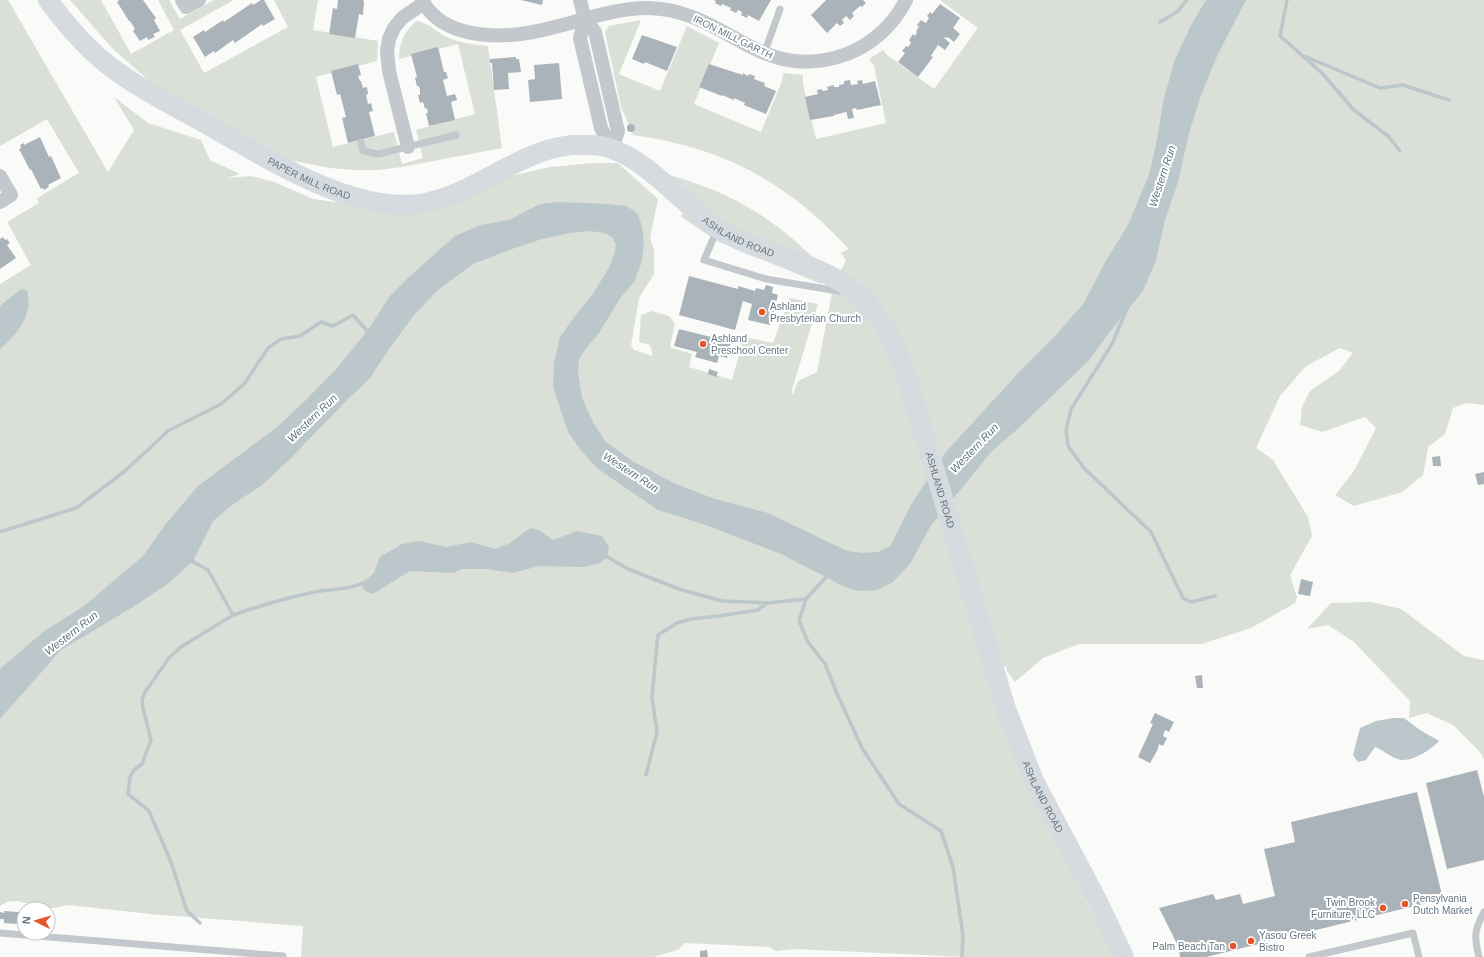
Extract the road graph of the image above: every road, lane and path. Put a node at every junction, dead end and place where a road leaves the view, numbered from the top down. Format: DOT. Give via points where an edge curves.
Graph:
graph roads {
  1 [pos="48,0"];
  2 [pos="182,0"];
  3 [pos="199,0"];
  4 [pos="580,0"];
  5 [pos="906,0"];
  6 [pos="423,2"];
  7 [pos="780,9"];
  8 [pos="585,19"];
  9 [pos="764,54"];
  10 [pos="456,135"];
  11 [pos="361,142"];
  12 [pos="408,147"];
  13 [pos="612,148"];
  14 [pos="0,176"];
  15 [pos="6,198"];
  16 [pos="718,228"];
  17 [pos="856,293"];
  18 [pos="1484,912"];
  19 [pos="0,933"];
  20 [pos="283,957"];
  21 [pos="1124,957"];
  22 [pos="1309,957"];
  23 [pos="1419,957"];
  24 [pos="1479,957"];
  1 -- 13 [label="main road, PAPER MILL ROAD" via="95,54 121,74 270,159 322,185 368,200 393,204 427,203 479,183 522,160 557,147 585,144"];
  2 -- 3 [label="street" via="186,7"];
  4 -- 8 [label="street"];
  5 -- 9 [label="street, IRON MILL GARTH" via="883,31 856,51 830,59 804,62"];
  6 -- 8 [label="street, IRON MILL GARTH" via="436,17 451,27 466,32 511,35"];
  6 -- 12 [label="street" via="402,18 394,28 387,51 389,71"];
  7 -- 9 [label="lane"];
  8 -- 9 [label="street, IRON MILL GARTH" via="634,9 684,13"];
  8 -- 13 [label="street" via="580,38 601,128"];
  10 -- 12 [label="lane"];
  11 -- 12 [label="lane" via="363,151 378,154"];
  13 -- 16 [label="main road, ASHLAND ROAD" via="647,170"];
  14 -- 15 [label="street"];
  16 -- 17 [label="main road, ASHLAND ROAD" via="739,239 820,270"];
  16 -- 17 [label="lane" via="704,260 766,279"];
  17 -- 21 [label="main road, ASHLAND ROAD" via="885,327 905,371 1006,709 1026,763"];
  18 -- 24 [label="lane" via="1476,928 1475,942"];
  19 -- 20 [label="lane"];
  22 -- 23 [label="lane" via="1412,933"];
}
